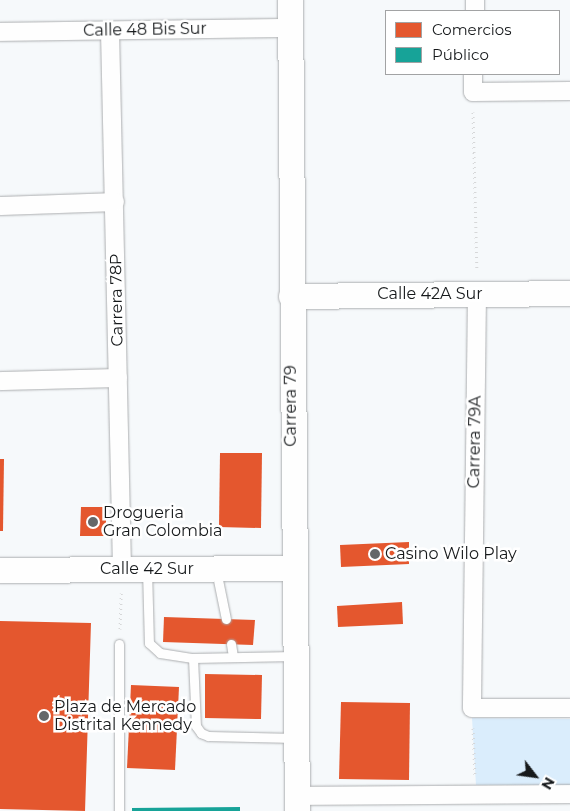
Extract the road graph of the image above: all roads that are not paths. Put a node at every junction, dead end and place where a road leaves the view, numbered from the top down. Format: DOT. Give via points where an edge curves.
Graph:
graph roads {
  1 [pos="290,0"];
  2 [pos="290,28"];
  3 [pos="110,31"];
  4 [pos="0,32"];
  5 [pos="473,75"];
  6 [pos="570,91"];
  7 [pos="115,202"];
  8 [pos="0,206"];
  9 [pos="570,293"];
  10 [pos="477,294"];
  11 [pos="291,296"];
  12 [pos="118,378"];
  13 [pos="0,381"];
  14 [pos="293,568"];
  15 [pos="147,569"];
  16 [pos="216,569"];
  17 [pos="0,570"];
  18 [pos="122,581"];
  19 [pos="226,619"];
  20 [pos="119,644"];
  21 [pos="230,644"];
  22 [pos="294,656"];
  23 [pos="233,657"];
  24 [pos="193,658"];
  25 [pos="570,708"];
  26 [pos="295,738"];
  27 [pos="570,794"];
  28 [pos="296,803"];
  29 [pos="476,803"];
  30 [pos="119,811"];
  1 -- 2 [label="street, Carrera 79"];
  2 -- 3 [label="street, Calle 48 Bis Sur"];
  2 -- 11 [label="street, Carrera 79"];
  3 -- 4 [label="street, Calle 48 Bis Sur"];
  3 -- 7 [label="street, Carrera 78P"];
  5 -- 6 [label="street" via="473,92"];
  7 -- 8 [label="street"];
  7 -- 12 [label="street, Carrera 78P"];
  9 -- 10 [label="street, Calle 42A Sur"];
  10 -- 11 [label="street, Calle 42A Sur"];
  10 -- 25 [label="street, Carrera 79A" via="472,708"];
  11 -- 14 [label="street, Carrera 79"];
  12 -- 13 [label="street"];
  12 -- 18 [label="street, Carrera 78P"];
  14 -- 16 [label="street, Calle 42 Sur"];
  14 -- 22 [label="street, Carrera 79"];
  15 -- 16 [label="street, Calle 42 Sur"];
  15 -- 18 [label="street, Calle 42 Sur"];
  15 -- 24 [label="lane" via="149,643 160,653"];
  16 -- 19 [label="lane"];
  17 -- 18 [label="street, Calle 42 Sur"];
  20 -- 30 [label="lane"];
  21 -- 23 [label="lane"];
  22 -- 23 [label="lane"];
  22 -- 26 [label="street, Carrera 79"];
  23 -- 24 [label="lane"];
  24 -- 26 [label="lane" via="196,726 201,733 208,736"];
  26 -- 28 [label="street, Carrera 79"];
  27 -- 29 [label="street"];
  28 -- 29 [label="street"];
}
